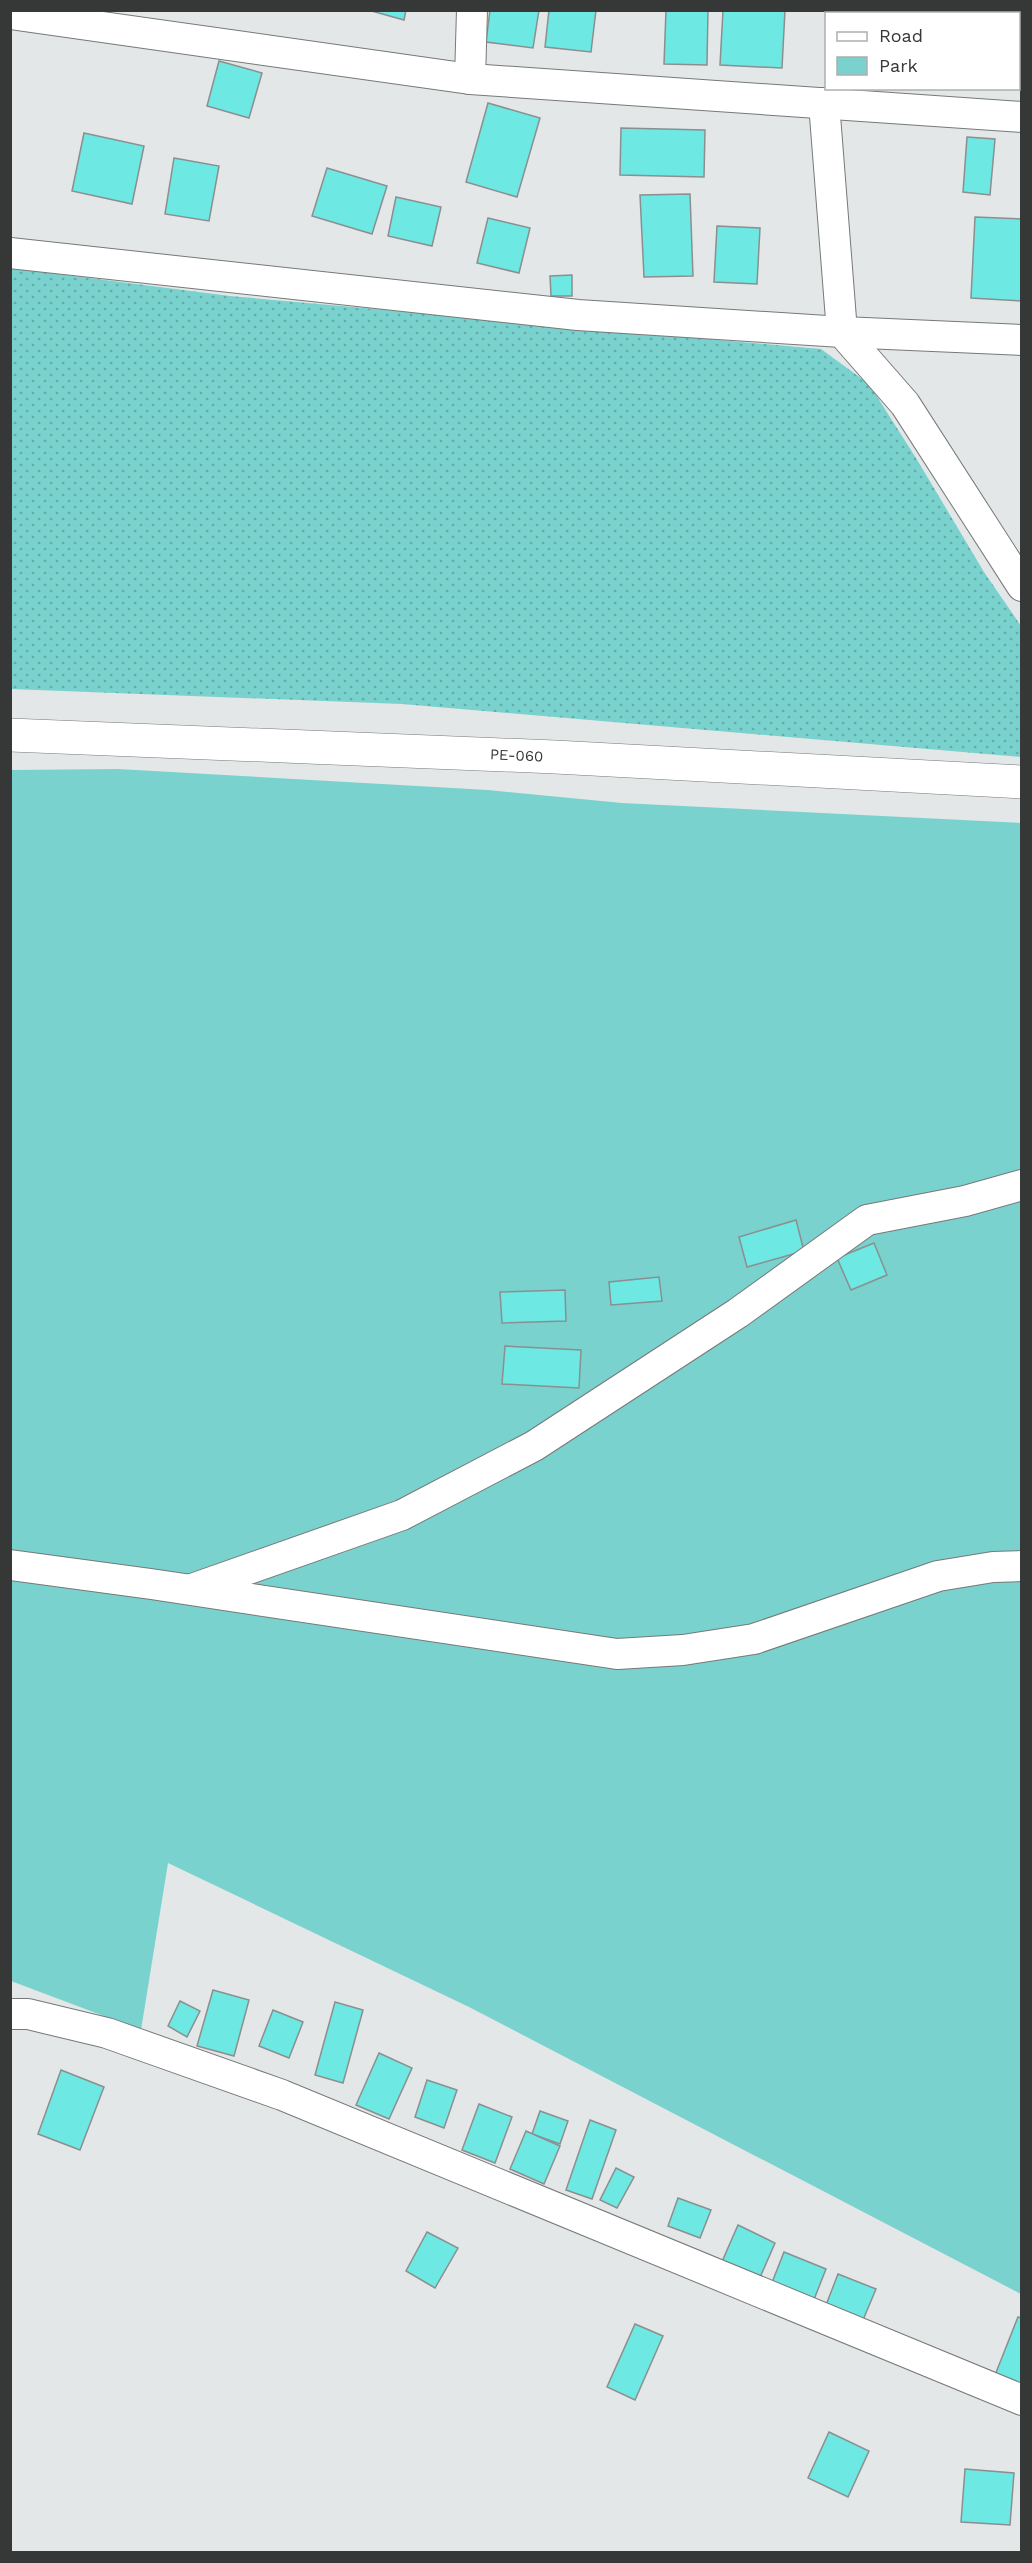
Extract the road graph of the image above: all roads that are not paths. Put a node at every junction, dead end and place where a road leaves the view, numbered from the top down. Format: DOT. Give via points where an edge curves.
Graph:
graph roads {
  1 [pos="472,10"];
  2 [pos="10,14"];
  3 [pos="470,79"];
  4 [pos="824,103"];
  5 [pos="1022,117"];
  6 [pos="10,252"];
  7 [pos="842,332"];
  8 [pos="1022,340"];
  9 [pos="1022,586"];
  10 [pos="10,735"];
  11 [pos="1022,782"];
  12 [pos="1022,1185"];
  13 [pos="10,1565"];
  14 [pos="1022,1566"];
  15 [pos="190,1590"];
  16 [pos="10,2013"];
  17 [pos="1022,2400"];
  1 -- 3 [label="street"];
  2 -- 3 [label="street"];
  3 -- 4 [label="street"];
  4 -- 5 [label="street"];
  4 -- 7 [label="street"];
  6 -- 7 [label="street" via="578,315"];
  7 -- 8 [label="street"];
  7 -- 9 [label="street" via="905,404"];
  10 -- 11 [label="main road, PE-060 / PE-060" via="555,757"];
  12 -- 15 [label="street" via="965,1202 867,1220 738,1313 534,1446 402,1515"];
  13 -- 15 [label="street"];
  14 -- 15 [label="street" via="938,1576 754,1639 683,1650 617,1654"];
  16 -- 17 [label="street" via="107,2033 282,2095"];
}
